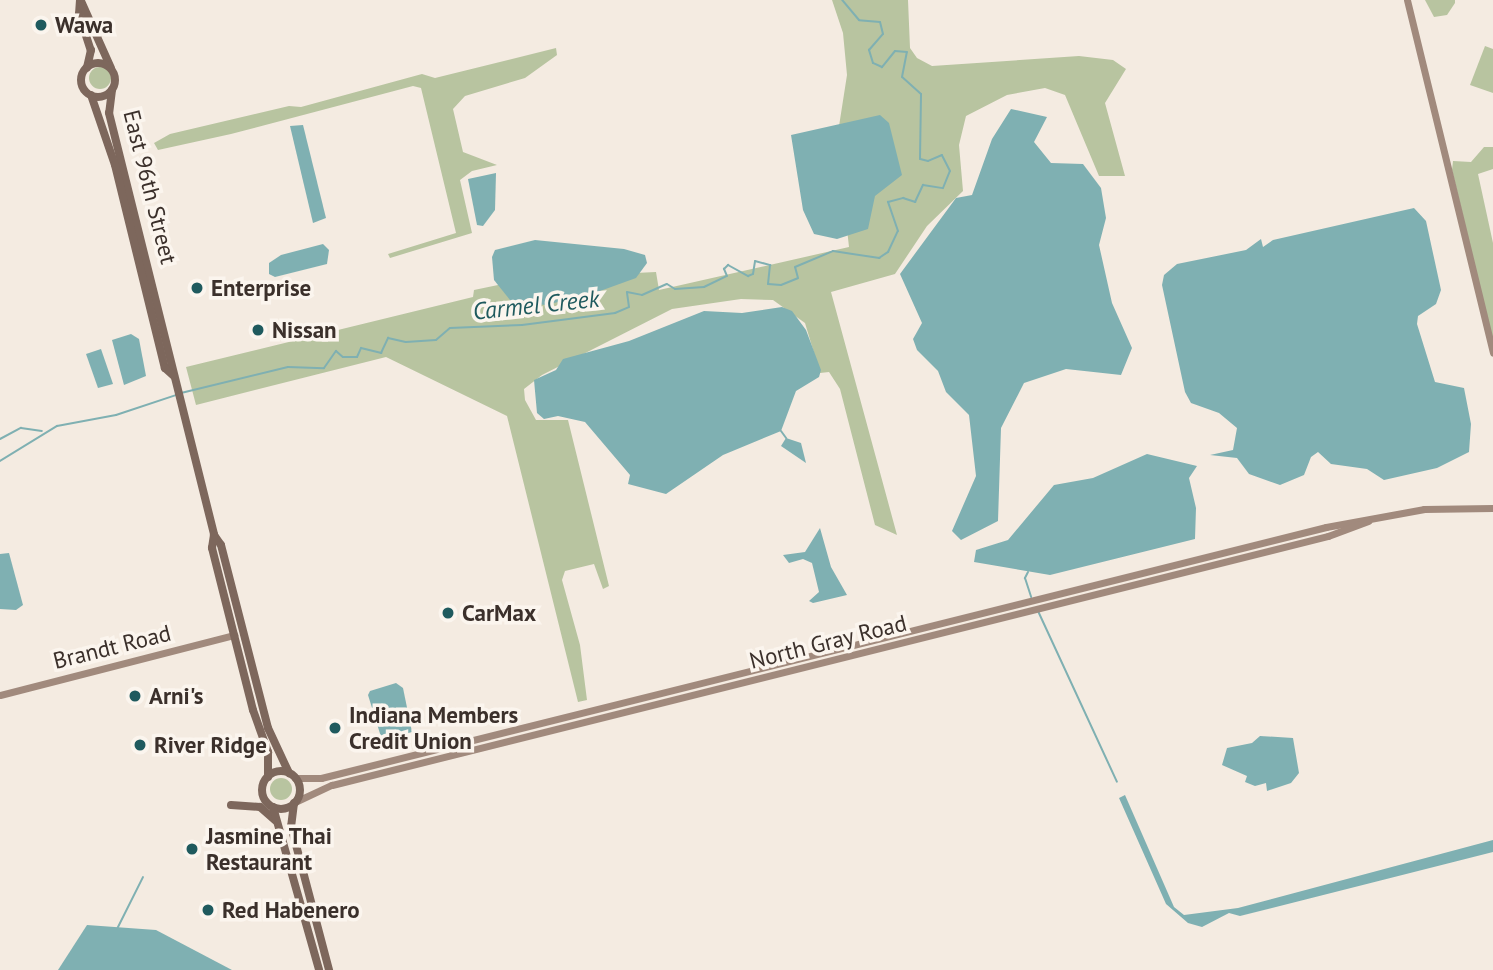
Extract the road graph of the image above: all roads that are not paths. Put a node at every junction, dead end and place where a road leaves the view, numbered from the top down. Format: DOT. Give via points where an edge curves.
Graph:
graph roads {
  1 [pos="1407,0"];
  2 [pos="81,1"];
  3 [pos="87,68"];
  4 [pos="112,69"];
  5 [pos="112,90"];
  6 [pos="92,95"];
  7 [pos="130,228"];
  8 [pos="153,276"];
  9 [pos="143,278"];
  10 [pos="165,324"];
  11 [pos="1493,353"];
  12 [pos="174,376"];
  13 [pos="1493,508"];
  14 [pos="1368,521"];
  15 [pos="214,535"];
  16 [pos="234,635"];
  17 [pos="0,695"];
  18 [pos="292,776"];
  19 [pos="268,777"];
  20 [pos="295,802"];
  21 [pos="232,805"];
  22 [pos="273,807"];
  23 [pos="277,822"];
  24 [pos="319,970"];
  25 [pos="329,970"];
  1 -- 11 [label="street"];
  2 -- 3 [label="main road" via="79,14 91,50"];
  2 -- 4 [label="main road"];
  3 -- 4 [label="main road" via="100,63"];
  3 -- 6 [label="main road" via="82,83"];
  4 -- 5 [label="main road"];
  5 -- 6 [label="main road" via="103,96"];
  5 -- 8 [label="main road, East 96th Street" via="109,113"];
  6 -- 7 [label="main road, East 96th Street"];
  7 -- 8 [label="main road" via="138,233 147,270"];
  7 -- 9 [label="main road, East 96th Street"];
  8 -- 10 [label="main road, East 96th Street"];
  9 -- 10 [label="main road" via="150,283"];
  9 -- 12 [label="main road, East 96th Street" via="165,368"];
  10 -- 12 [label="main road, East 96th Street"];
  12 -- 15 [label="main road, East 96th Street"];
  13 -- 14 [label="street, North Gray Road" via="1428,508"];
  14 -- 18 [label="street, North Gray Road" via="1325,527 321,778"];
  14 -- 20 [label="street, North Gray Road" via="1328,536 332,785"];
  15 -- 16 [label="main road, East 96th Street" via="212,548"];
  15 -- 18 [label="main road, East 96th Street" via="221,545 268,728"];
  16 -- 17 [label="street, Brandt Road"];
  16 -- 19 [label="main road, East 96th Street" via="268,752"];
  18 -- 19 [label="main road"];
  18 -- 20 [label="main road" via="300,789"];
  19 -- 22 [label="main road" via="263,793"];
  20 -- 22 [label="main road"];
  20 -- 25 [label="main road" via="291,826"];
  21 -- 23 [label="main road" via="260,807"];
  22 -- 23 [label="main road"];
  23 -- 24 [label="main road"];
}
